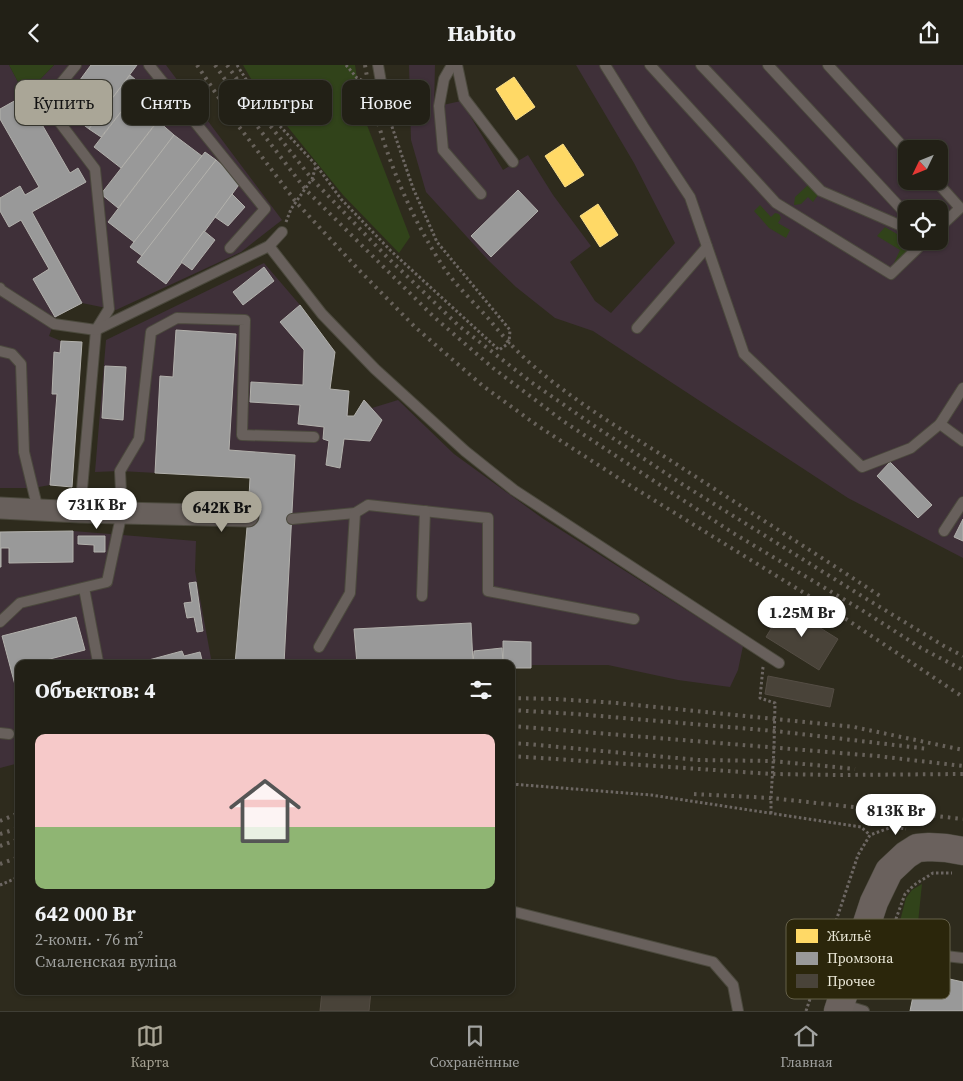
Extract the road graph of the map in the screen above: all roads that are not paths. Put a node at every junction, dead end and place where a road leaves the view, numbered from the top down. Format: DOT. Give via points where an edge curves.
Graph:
graph roads {
  1 [pos="76,65"];
  2 [pos="149,65"];
  3 [pos="378,65"];
  4 [pos="452,65"];
  5 [pos="457,65"];
  6 [pos="605,65"];
  7 [pos="650,65"];
  8 [pos="701,65"];
  9 [pos="768,65"];
  10 [pos="828,65"];
  11 [pos="381,80"];
  12 [pos="898,141"];
  13 [pos="513,162"];
  14 [pos="944,190"];
  15 [pos="481,193"];
  16 [pos="898,205"];
  17 [pos="948,219"];
  18 [pos="898,225"];
  19 [pos="282,232"];
  20 [pos="269,246"];
  21 [pos="707,247"];
  22 [pos="230,248"];
  23 [pos="916,250"];
  24 [pos="0,288"];
  25 [pos="637,328"];
  26 [pos="96,330"];
  27 [pos="0,351"];
  28 [pos="963,388"];
  29 [pos="940,424"];
  30 [pos="314,437"];
  31 [pos="963,441"];
  32 [pos="963,501"];
  33 [pos="0,508"];
  34 [pos="38,510"];
  35 [pos="80,511"];
  36 [pos="425,511"];
  37 [pos="122,512"];
  38 [pos="355,513"];
  39 [pos="248,515"];
  40 [pos="292,519"];
  41 [pos="944,531"];
  42 [pos="84,588"];
  43 [pos="422,596"];
  44 [pos="634,619"];
  45 [pos="0,622"];
  46 [pos="319,647"];
  47 [pos="97,660"];
  48 [pos="780,663"];
  49 [pos="958,862"];
  50 [pos="515,912"];
  51 [pos="873,919"];
  52 [pos="950,956"];
  53 [pos="963,958"];
  54 [pos="738,1011"];
  1 -- 26 [label="lane" via="45,103 95,169 109,309"];
  2 -- 22 [label="lane" via="264,209"];
  3 -- 11 [label="lane"];
  4 -- 15 [label="lane" via="444,79 439,106 444,150"];
  5 -- 13 [label="lane" via="464,99"];
  6 -- 21 [label="lane" via="690,197"];
  7 -- 23 [label="lane" via="776,203 891,274"];
  8 -- 18 [label="lane" via="821,191"];
  9 -- 16 [label="lane"];
  10 -- 12 [label="lane"];
  14 -- 17 [label="lane" via="960,207"];
  19 -- 20 [label="lane"];
  20 -- 26 [label="lane"];
  20 -- 48 [label="lane" via="322,313 375,369 465,451 514,490"];
  21 -- 25 [label="lane"];
  21 -- 29 [label="lane" via="744,354 862,467 912,448"];
  24 -- 26 [label="lane" via="54,324"];
  26 -- 35 [label="lane"];
  27 -- 34 [label="lane" via="12,354 21,365 24,452"];
  28 -- 29 [label="lane"];
  29 -- 31 [label="lane"];
  30 -- 37 [label="lane" via="242,435 245,320 177,318 152,331 139,439 120,471"];
  32 -- 41 [label="lane"];
  33 -- 34 [label="street"];
  34 -- 35 [label="street"];
  35 -- 37 [label="street"];
  36 -- 38 [label="lane" via="368,505"];
  36 -- 43 [label="lane"];
  36 -- 44 [label="lane" via="488,518 488,591"];
  37 -- 39 [label="street"];
  37 -- 42 [label="lane" via="108,582"];
  38 -- 40 [label="lane"];
  38 -- 46 [label="lane" via="350,593"];
  42 -- 45 [label="lane" via="20,603"];
  42 -- 47 [label="lane"];
  49 -- 51 [label="main road" via="946,848 917,848 906,855 889,871 874,902"];
  50 -- 54 [label="lane" via="713,962 733,985"];
  52 -- 53 [label="lane"];
}
